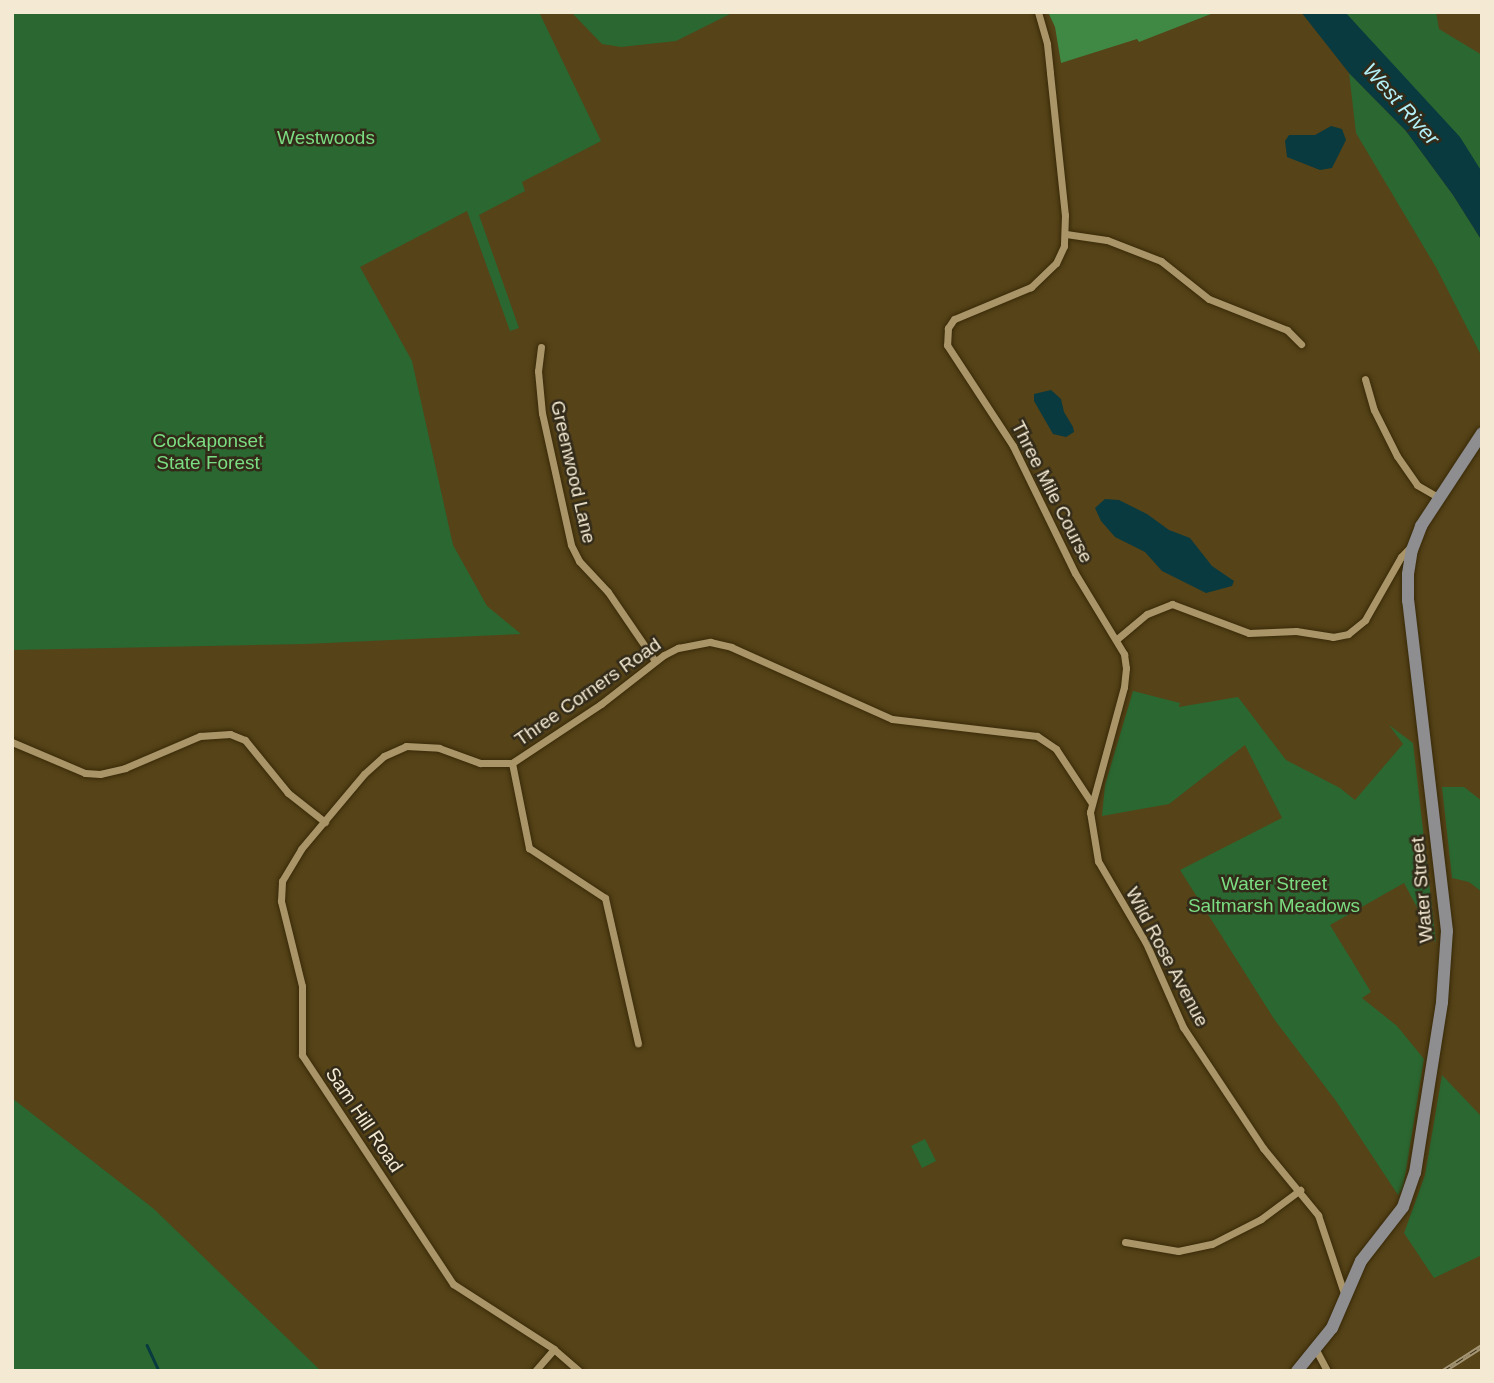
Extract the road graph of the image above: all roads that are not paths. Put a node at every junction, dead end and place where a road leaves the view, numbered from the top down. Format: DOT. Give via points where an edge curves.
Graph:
graph roads {
  1 [pos="1038,12"];
  2 [pos="1066,234"];
  3 [pos="1301,344"];
  4 [pos="541,347"];
  5 [pos="1365,379"];
  6 [pos="1482,433"];
  7 [pos="1438,497"];
  8 [pos="1413,543"];
  9 [pos="1117,639"];
  10 [pos="655,661"];
  11 [pos="12,742"];
  12 [pos="512,763"];
  13 [pos="1091,802"];
  14 [pos="325,822"];
  15 [pos="638,1043"];
  16 [pos="1300,1190"];
  17 [pos="1125,1242"];
  18 [pos="1345,1297"];
  19 [pos="554,1349"];
  20 [pos="1316,1350"];
  21 [pos="535,1371"];
  22 [pos="579,1371"];
  23 [pos="1297,1371"];
  24 [pos="1327,1371"];
  1 -- 2 [label="street, Three Mile Course" via="1047,44"];
  2 -- 3 [label="street" via="1107,240 1161,261 1209,299 1287,330"];
  2 -- 9 [label="street, Three Mile Course" via="1060,255 1040,281 1018,295 954,319 946,340 1013,446 1075,573"];
  4 -- 10 [label="street, Greenwood Lane" via="542,413 571,545"];
  5 -- 7 [label="street" via="1374,410 1397,456 1417,485"];
  6 -- 7 [label="main road, Water Street"];
  7 -- 8 [label="main road, Water Street"];
  8 -- 9 [label="street" via="1365,620 1348,634 1248,633 1172,604 1152,611"];
  8 -- 18 [label="main road, Water Street" via="1408,601 1446,905 1447,956 1415,1173 1403,1207 1361,1261"];
  9 -- 13 [label="street, Wild Rose Avenue" via="1126,661 1126,677"];
  10 -- 12 [label="street, Three Corners Road" via="601,704"];
  10 -- 13 [label="street, Three Corners Road" via="693,644 720,643 892,719 1037,736 1056,749"];
  11 -- 14 [label="street" via="85,773 100,774 200,736 235,736 245,740 288,793"];
  12 -- 14 [label="street, Three Corners Road" via="480,764 439,748 406,746 373,764"];
  12 -- 15 [label="street" via="530,848 605,898"];
  13 -- 16 [label="street, Wild Rose Avenue" via="1090,828 1098,861 1142,935 1175,1013 1263,1148"];
  14 -- 19 [label="street, Sam Hill Road" via="284,873 281,888 302,986 302,1055 448,1279"];
  16 -- 17 [label="street" via="1261,1219 1212,1244 1178,1251"];
  16 -- 18 [label="street, Wild Rose Avenue" via="1322,1226"];
  18 -- 20 [label="main road, Water Street"];
  19 -- 21 [label="street"];
  19 -- 22 [label="street, Sam Hill Road"];
  20 -- 23 [label="main road, Water Street"];
  20 -- 24 [label="street"];
}
